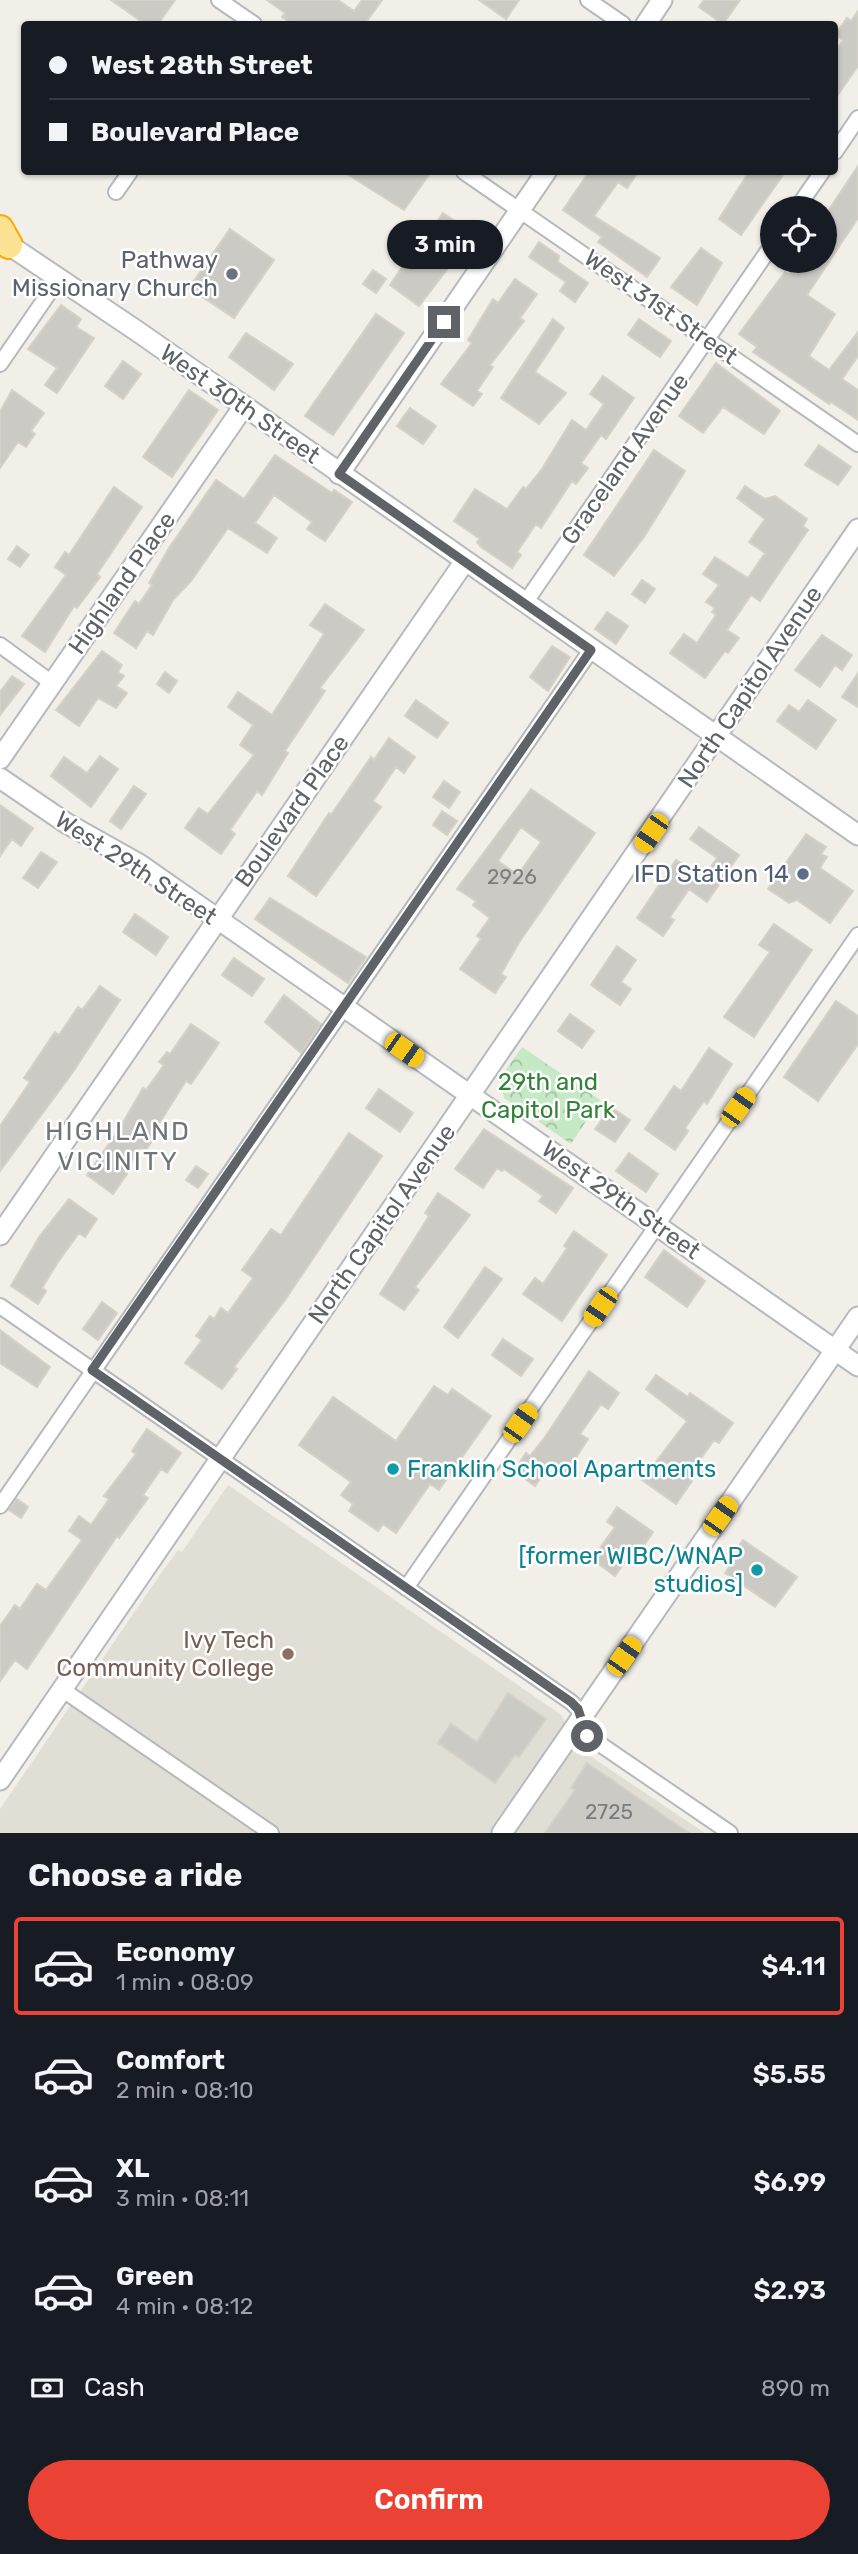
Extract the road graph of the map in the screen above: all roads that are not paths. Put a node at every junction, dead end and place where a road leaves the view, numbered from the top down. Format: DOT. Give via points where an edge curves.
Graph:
graph roads {
  1 [pos="219,0"];
  2 [pos="587,0"];
  3 [pos="662,0"];
  4 [pos="237,20"];
  5 [pos="618,21"];
  6 [pos="648,21"];
  7 [pos="858,118"];
  8 [pos="838,148"];
  9 [pos="128,175"];
  10 [pos="468,175"];
  11 [pos="544,175"];
  12 [pos="820,175"];
  13 [pos="116,192"];
  14 [pos="805,196"];
  15 [pos="520,210"];
  16 [pos="3,238"];
  17 [pos="760,263"];
  18 [pos="49,293"];
  19 [pos="708,339"];
  20 [pos="0,364"];
  21 [pos="244,406"];
  22 [pos="858,444"];
  23 [pos="339,474"];
  24 [pos="858,529"];
  25 [pos="465,561"];
  26 [pos="526,603"];
  27 [pos="0,645"];
  28 [pos="591,650"];
  29 [pos="52,684"];
  30 [pos="716,737"];
  31 [pos="0,759"];
  32 [pos="0,778"];
  33 [pos="858,835"];
  34 [pos="217,920"];
  35 [pos="858,935"];
  36 [pos="344,1007"];
  37 [pos="471,1097"];
  38 [pos="656,1224"];
  39 [pos="0,1235"];
  40 [pos="0,1306"];
  41 [pos="858,1317"];
  42 [pos="835,1349"];
  43 [pos="858,1366"];
  44 [pos="92,1370"];
  45 [pos="220,1458"];
  46 [pos="0,1506"];
  47 [pos="406,1588"];
  48 [pos="63,1690"];
  49 [pos="580,1719"];
  50 [pos="0,1780"];
  51 [pos="271,1833"];
  52 [pos="502,1833"];
  53 [pos="730,1833"];
  1 -- 4 [label="street"];
  2 -- 5 [label="street"];
  3 -- 6 [label="main road"];
  7 -- 8 [label="street"];
  9 -- 13 [label="street"];
  10 -- 15 [label="street, West 31st Street"];
  11 -- 15 [label="main road"];
  12 -- 14 [label="street"];
  15 -- 19 [label="street, West 31st Street"];
  15 -- 23 [label="main road"];
  16 -- 21 [label="main road, West 30th Street"];
  17 -- 19 [label="street, Graceland Avenue"];
  18 -- 20 [label="street"];
  19 -- 22 [label="street, West 31st Street"];
  19 -- 26 [label="street, Graceland Avenue"];
  21 -- 23 [label="main road, West 30th Street"];
  21 -- 29 [label="main road, Highland Place"];
  23 -- 25 [label="main road, West 30th Street"];
  24 -- 30 [label="main road, North Capitol Avenue"];
  25 -- 26 [label="main road, West 30th Street"];
  25 -- 34 [label="main road, Boulevard Place"];
  26 -- 28 [label="main road, West 30th Street"];
  27 -- 29 [label="street"];
  28 -- 30 [label="main road, West 30th Street"];
  28 -- 36 [label="street"];
  29 -- 31 [label="main road, Highland Place"];
  30 -- 33 [label="main road, West 30th Street"];
  30 -- 37 [label="main road, North Capitol Avenue"];
  32 -- 34 [label="main road, West 29th Street" via="66,823 139,864"];
  34 -- 36 [label="main road, West 29th Street"];
  34 -- 39 [label="main road, Boulevard Place"];
  35 -- 38 [label="street"];
  36 -- 37 [label="main road, West 29th Street"];
  36 -- 44 [label="street"];
  37 -- 38 [label="main road, West 29th Street"];
  37 -- 45 [label="main road, North Capitol Avenue"];
  38 -- 42 [label="main road, West 29th Street"];
  38 -- 47 [label="street"];
  40 -- 44 [label="street"];
  41 -- 42 [label="main road"];
  42 -- 43 [label="main road, West 29th Street"];
  42 -- 49 [label="main road"];
  44 -- 45 [label="street"];
  44 -- 46 [label="street"];
  45 -- 47 [label="street"];
  45 -- 48 [label="main road, North Capitol Avenue"];
  47 -- 49 [label="street" via="571,1702"];
  48 -- 50 [label="main road, North Capitol Avenue"];
  48 -- 51 [label="street"];
  49 -- 52 [label="main road"];
  49 -- 53 [label="street" via="587,1736"];
}
